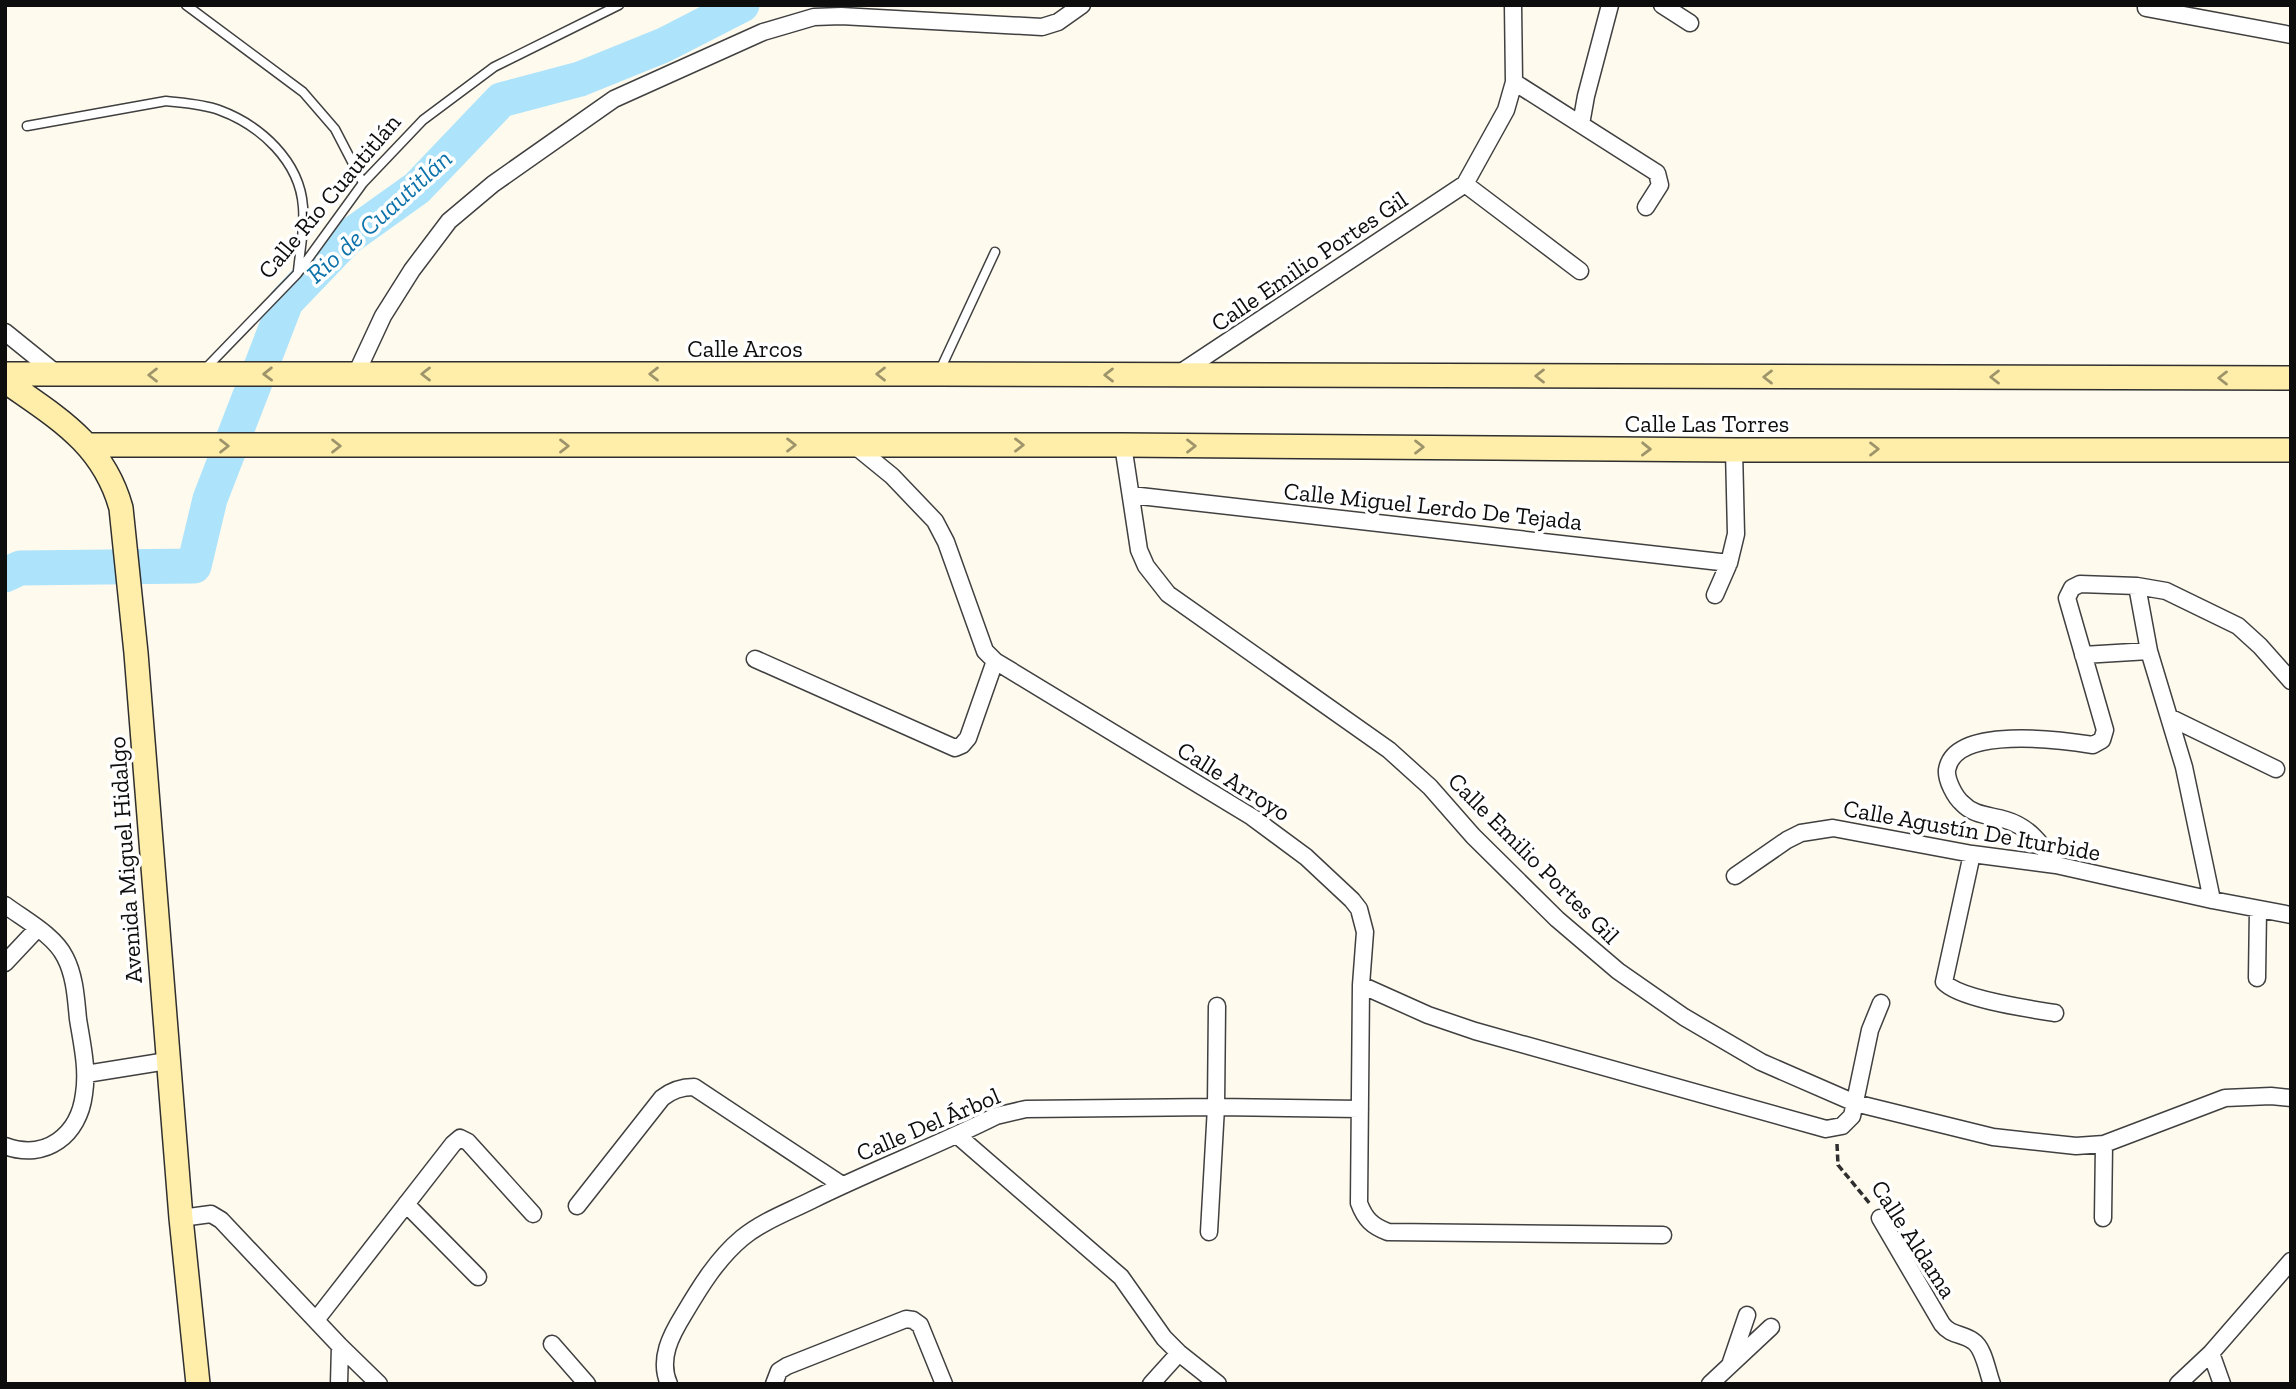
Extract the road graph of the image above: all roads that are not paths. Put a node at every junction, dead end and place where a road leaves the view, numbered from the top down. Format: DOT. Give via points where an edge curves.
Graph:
graph roads {
  1 [pos="186,5"];
  2 [pos="619,5"];
  3 [pos="1082,5"];
  4 [pos="1513,5"];
  5 [pos="1610,5"];
  6 [pos="1662,5"];
  7 [pos="2146,8"];
  8 [pos="1690,23"];
  9 [pos="2291,35"];
  10 [pos="1514,82"];
  11 [pos="1581,124"];
  12 [pos="27,126"];
  13 [pos="363,183"];
  14 [pos="1465,184"];
  15 [pos="1646,207"];
  16 [pos="995,252"];
  17 [pos="1580,271"];
  18 [pos="297,274"];
  19 [pos="5,332"];
  20 [pos="5,374"];
  21 [pos="57,374"];
  22 [pos="356,374"];
  23 [pos="938,374"];
  24 [pos="210,375"];
  25 [pos="1177,375"];
  26 [pos="2291,378"];
  27 [pos="5,381"];
  28 [pos="88,445"];
  29 [pos="854,445"];
  30 [pos="1123,445"];
  31 [pos="1734,450"];
  32 [pos="2291,450"];
  33 [pos="1131,495"];
  34 [pos="1729,562"];
  35 [pos="2137,586"];
  36 [pos="1715,595"];
  37 [pos="2149,651"];
  38 [pos="2083,655"];
  39 [pos="755,659"];
  40 [pos="995,661"];
  41 [pos="2291,681"];
  42 [pos="2169,718"];
  43 [pos="2276,769"];
  44 [pos="1972,854"];
  45 [pos="2056,865"];
  46 [pos="1735,877"];
  47 [pos="2212,900"];
  48 [pos="5,905"];
  49 [pos="2258,909"];
  50 [pos="2291,915"];
  51 [pos="37,929"];
  52 [pos="5,963"];
  53 [pos="2257,978"];
  54 [pos="1361,985"];
  55 [pos="1881,1003"];
  56 [pos="1217,1006"];
  57 [pos="2055,1013"];
  58 [pos="167,1061"];
  59 [pos="86,1073"];
  60 [pos="2291,1098"];
  61 [pos="1855,1103"];
  62 [pos="1216,1107"];
  63 [pos="1360,1109"];
  64 [pos="957,1135"];
  65 [pos="2104,1144"];
  66 [pos="5,1146"];
  67 [pos="842,1185"];
  68 [pos="406,1204"];
  69 [pos="577,1206"];
  70 [pos="533,1214"];
  71 [pos="181,1217"];
  72 [pos="1880,1218"];
  73 [pos="2104,1218"];
  74 [pos="1209,1232"];
  75 [pos="1663,1235"];
  76 [pos="2291,1261"];
  77 [pos="478,1277"];
  78 [pos="1747,1315"];
  79 [pos="316,1320"];
  80 [pos="1772,1327"];
  81 [pos="552,1344"];
  82 [pos="340,1346"];
  83 [pos="1179,1353"];
  84 [pos="2211,1353"];
  85 [pos="1730,1366"];
  86 [pos="198,1384"];
  87 [pos="339,1384"];
  88 [pos="379,1384"];
  89 [pos="587,1384"];
  90 [pos="669,1384"];
  91 [pos="774,1384"];
  92 [pos="944,1384"];
  93 [pos="1151,1384"];
  94 [pos="1218,1384"];
  95 [pos="1710,1384"];
  96 [pos="1992,1384"];
  97 [pos="2178,1384"];
  98 [pos="2222,1384"];
  1 -- 13 [label="lane" via="303,92 335,129"];
  2 -- 13 [label="lane, Calle Río Cuautitlán" via="494,67 423,120"];
  3 -- 22 [label="street" via="1042,27 814,18 763,32 614,99 449,221 383,316"];
  4 -- 10 [label="street"];
  5 -- 11 [label="street"];
  6 -- 8 [label="street"];
  7 -- 9 [label="street"];
  10 -- 11 [label="street"];
  10 -- 14 [label="street" via="1506,110"];
  11 -- 15 [label="street" via="1657,173 1660,185"];
  12 -- 18 [label="lane" via="166,101 232,115 268,139 290,166 303,205"];
  13 -- 18 [label="lane, Calle Río Cuautitlán"];
  14 -- 17 [label="street"];
  14 -- 25 [label="street, Calle Emilio Portes Gil"];
  16 -- 23 [label="lane"];
  18 -- 24 [label="lane, Calle Río Cuautitlán"];
  19 -- 21 [label="street"];
  20 -- 21 [label="main road, Calle Arcos"];
  24 -- 21 [label="main road, Calle Arcos, one-way"];
  23 -- 22 [label="main road, Calle Arcos, one-way"];
  22 -- 24 [label="main road, Calle Arcos, one-way"];
  25 -- 23 [label="main road, Calle Arcos, one-way"];
  26 -- 25 [label="main road, Calle Las Torres, one-way"];
  27 -- 28 [label="main road, Avenida Miguel Hidalgo" via="64,422"];
  28 -- 29 [label="main road, one-way"];
  28 -- 58 [label="main road, Avenida Miguel Hidalgo" via="114,486 121,508"];
  29 -- 30 [label="main road, one-way"];
  29 -- 40 [label="street" via="935,521 985,651"];
  30 -- 31 [label="main road, Calle Las Torres, one-way"];
  30 -- 33 [label="street, Calle Emilio Portes Gil"];
  31 -- 32 [label="main road, Calle Las Torres, one-way"];
  31 -- 34 [label="street" via="1736,534"];
  33 -- 34 [label="street, Calle Miguel Lerdo De Tejada"];
  33 -- 61 [label="street, Calle Emilio Portes Gil" via="1139,551 1168,594 1389,750 1585,945 1652,996 1761,1062"];
  34 -- 36 [label="street"];
  35 -- 37 [label="street"];
  35 -- 38 [label="street" via="2080,584 2072,588 2067,598"];
  35 -- 41 [label="street" via="2166,591 2238,626"];
  37 -- 38 [label="street"];
  37 -- 42 [label="street"];
  38 -- 45 [label="street" via="2105,730 2102,740 2093,745 2004,737 1961,749 1948,763 1947,776 1959,802 1972,812 2008,820 2035,835"];
  39 -- 40 [label="street" via="951,748 968,738"];
  40 -- 54 [label="street, Calle Arroyo" via="1252,817 1306,857 1359,909 1365,932"];
  42 -- 43 [label="street"];
  42 -- 47 [label="street"];
  44 -- 45 [label="street, Calle Agustín De Iturbide"];
  44 -- 46 [label="street, Calle Agustín De Iturbide" via="1850,830 1816,829 1787,840"];
  44 -- 57 [label="street" via="1944,982 1974,996"];
  45 -- 47 [label="street, Calle Agustín De Iturbide"];
  47 -- 49 [label="street, Calle Agustín De Iturbide"];
  48 -- 51 [label="street"];
  49 -- 50 [label="street, Calle Agustín De Iturbide"];
  49 -- 53 [label="street"];
  51 -- 52 [label="street"];
  51 -- 59 [label="street" via="58,945 66,958"];
  54 -- 61 [label="street" via="1475,1031 1821,1129 1842,1126"];
  54 -- 63 [label="street, Calle Arroyo"];
  55 -- 61 [label="street" via="1870,1030"];
  56 -- 62 [label="street"];
  58 -- 59 [label="street"];
  58 -- 71 [label="main road, Avenida Miguel Hidalgo"];
  59 -- 66 [label="street" via="84,1096 73,1125 61,1139 35,1152"];
  60 -- 65 [label="street, Calle Emilio Portes Gil" via="2225,1098"];
  61 -- 65 [label="street, Calle Emilio Portes Gil" via="1993,1137 2076,1146"];
  62 -- 63 [label="street, Calle Del Árbol"];
  62 -- 64 [label="street, Calle Del Árbol" via="1026,1109 996,1116"];
  62 -- 74 [label="street"];
  63 -- 75 [label="street, Calle Arroyo" via="1359,1203 1376,1228 1388,1232"];
  64 -- 67 [label="street, Calle Del Árbol"];
  64 -- 83 [label="street" via="1121,1277"];
  65 -- 73 [label="street"];
  67 -- 69 [label="street" via="694,1087 686,1087 662,1098"];
  67 -- 90 [label="street, Calle Del Árbol" via="761,1225 723,1256 673,1331 665,1361"];
  68 -- 70 [label="street" via="453,1143 463,1138"];
  68 -- 77 [label="street"];
  68 -- 79 [label="street"];
  71 -- 79 [label="street" via="211,1213"];
  71 -- 86 [label="main road, Avenida Miguel Hidalgo"];
  72 -- 96 [label="street, Calle Aldama" via="1942,1324 1980,1349"];
  76 -- 84 [label="street"];
  78 -- 85 [label="street"];
  79 -- 82 [label="street"];
  80 -- 85 [label="street"];
  81 -- 89 [label="street"];
  82 -- 87 [label="street"];
  82 -- 88 [label="street"];
  83 -- 93 [label="street"];
  83 -- 94 [label="street"];
  84 -- 97 [label="street"];
  84 -- 98 [label="street"];
  85 -- 95 [label="street"];
  91 -- 92 [label="street" via="786,1366 906,1319 925,1332"];
}
